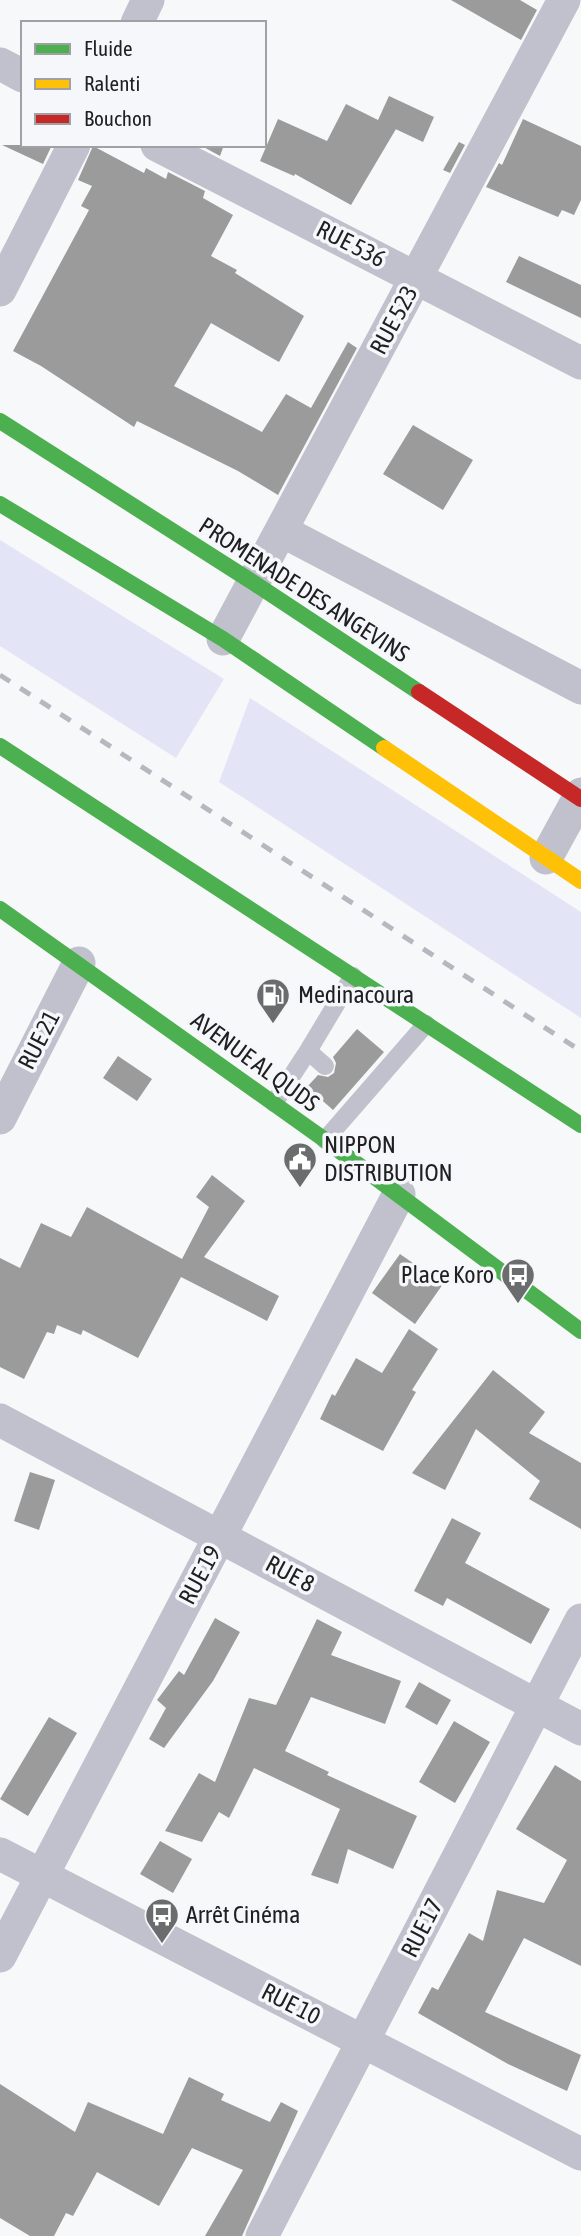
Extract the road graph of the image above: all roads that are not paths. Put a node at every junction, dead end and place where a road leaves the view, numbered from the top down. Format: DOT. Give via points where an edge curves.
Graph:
graph roads {
  1 [pos="148,0"];
  2 [pos="564,0"];
  3 [pos="138,21"];
  4 [pos="0,64"];
  5 [pos="21,75"];
  6 [pos="73,147"];
  7 [pos="162,147"];
  8 [pos="416,278"];
  9 [pos="0,290"];
  10 [pos="581,363"];
  11 [pos="0,421"];
  12 [pos="0,504"];
  13 [pos="282,531"];
  14 [pos="254,583"];
  15 [pos="223,639"];
  16 [pos="581,688"];
  17 [pos="0,746"];
  18 [pos="580,797"];
  19 [pos="546,858"];
  20 [pos="581,881"];
  21 [pos="0,909"];
  22 [pos="79,963"];
  23 [pos="353,976"];
  24 [pos="426,1024"];
  25 [pos="308,1051"];
  26 [pos="325,1066"];
  27 [pos="274,1103"];
  28 [pos="0,1118"];
  29 [pos="581,1125"];
  30 [pos="325,1140"];
  31 [pos="399,1194"];
  32 [pos="581,1331"];
  33 [pos="0,1420"];
  34 [pos="220,1537"];
  35 [pos="581,1620"];
  36 [pos="537,1705"];
  37 [pos="581,1729"];
  38 [pos="0,1854"];
  39 [pos="42,1876"];
  40 [pos="0,1956"];
  41 [pos="363,2041"];
  42 [pos="581,2154"];
  43 [pos="262,2236"];
  1 -- 3 [label="street"];
  2 -- 8 [label="street, RUE 523"];
  4 -- 5 [label="street"];
  6 -- 9 [label="street"];
  7 -- 8 [label="street, RUE 536"];
  8 -- 10 [label="street, RUE 536"];
  8 -- 13 [label="street, RUE 523"];
  11 -- 14 [label="main road, PROMENADE DES ANGEVINS"];
  12 -- 15 [label="main road"];
  13 -- 14 [label="street, RUE 523"];
  13 -- 16 [label="street"];
  14 -- 15 [label="street, RUE 523"];
  14 -- 18 [label="main road, PROMENADE DES ANGEVINS"];
  15 -- 19 [label="main road"];
  17 -- 23 [label="main road"];
  18 -- 19 [label="street"];
  19 -- 20 [label="main road"];
  21 -- 22 [label="main road, AVENUE AL QUDS"];
  22 -- 27 [label="main road, AVENUE AL QUDS"];
  22 -- 28 [label="street, RUE 21"];
  23 -- 24 [label="main road"];
  23 -- 25 [label="lane"];
  24 -- 29 [label="main road"];
  24 -- 30 [label="lane" via="357,1092"];
  25 -- 26 [label="lane"];
  25 -- 27 [label="lane"];
  27 -- 30 [label="main road, AVENUE AL QUDS"];
  30 -- 31 [label="main road, AVENUE AL QUDS"];
  31 -- 32 [label="main road, AVENUE AL QUDS"];
  31 -- 34 [label="street, RUE 19"];
  33 -- 34 [label="street, RUE 8"];
  34 -- 36 [label="street, RUE 8"];
  34 -- 39 [label="street, RUE 19"];
  35 -- 36 [label="street, RUE 17"];
  36 -- 37 [label="street, RUE 8"];
  36 -- 41 [label="street, RUE 17"];
  38 -- 39 [label="street, RUE 10"];
  39 -- 40 [label="street, RUE 19"];
  39 -- 41 [label="street, RUE 10"];
  41 -- 42 [label="street, RUE 10"];
  41 -- 43 [label="street, RUE 17"];
}
